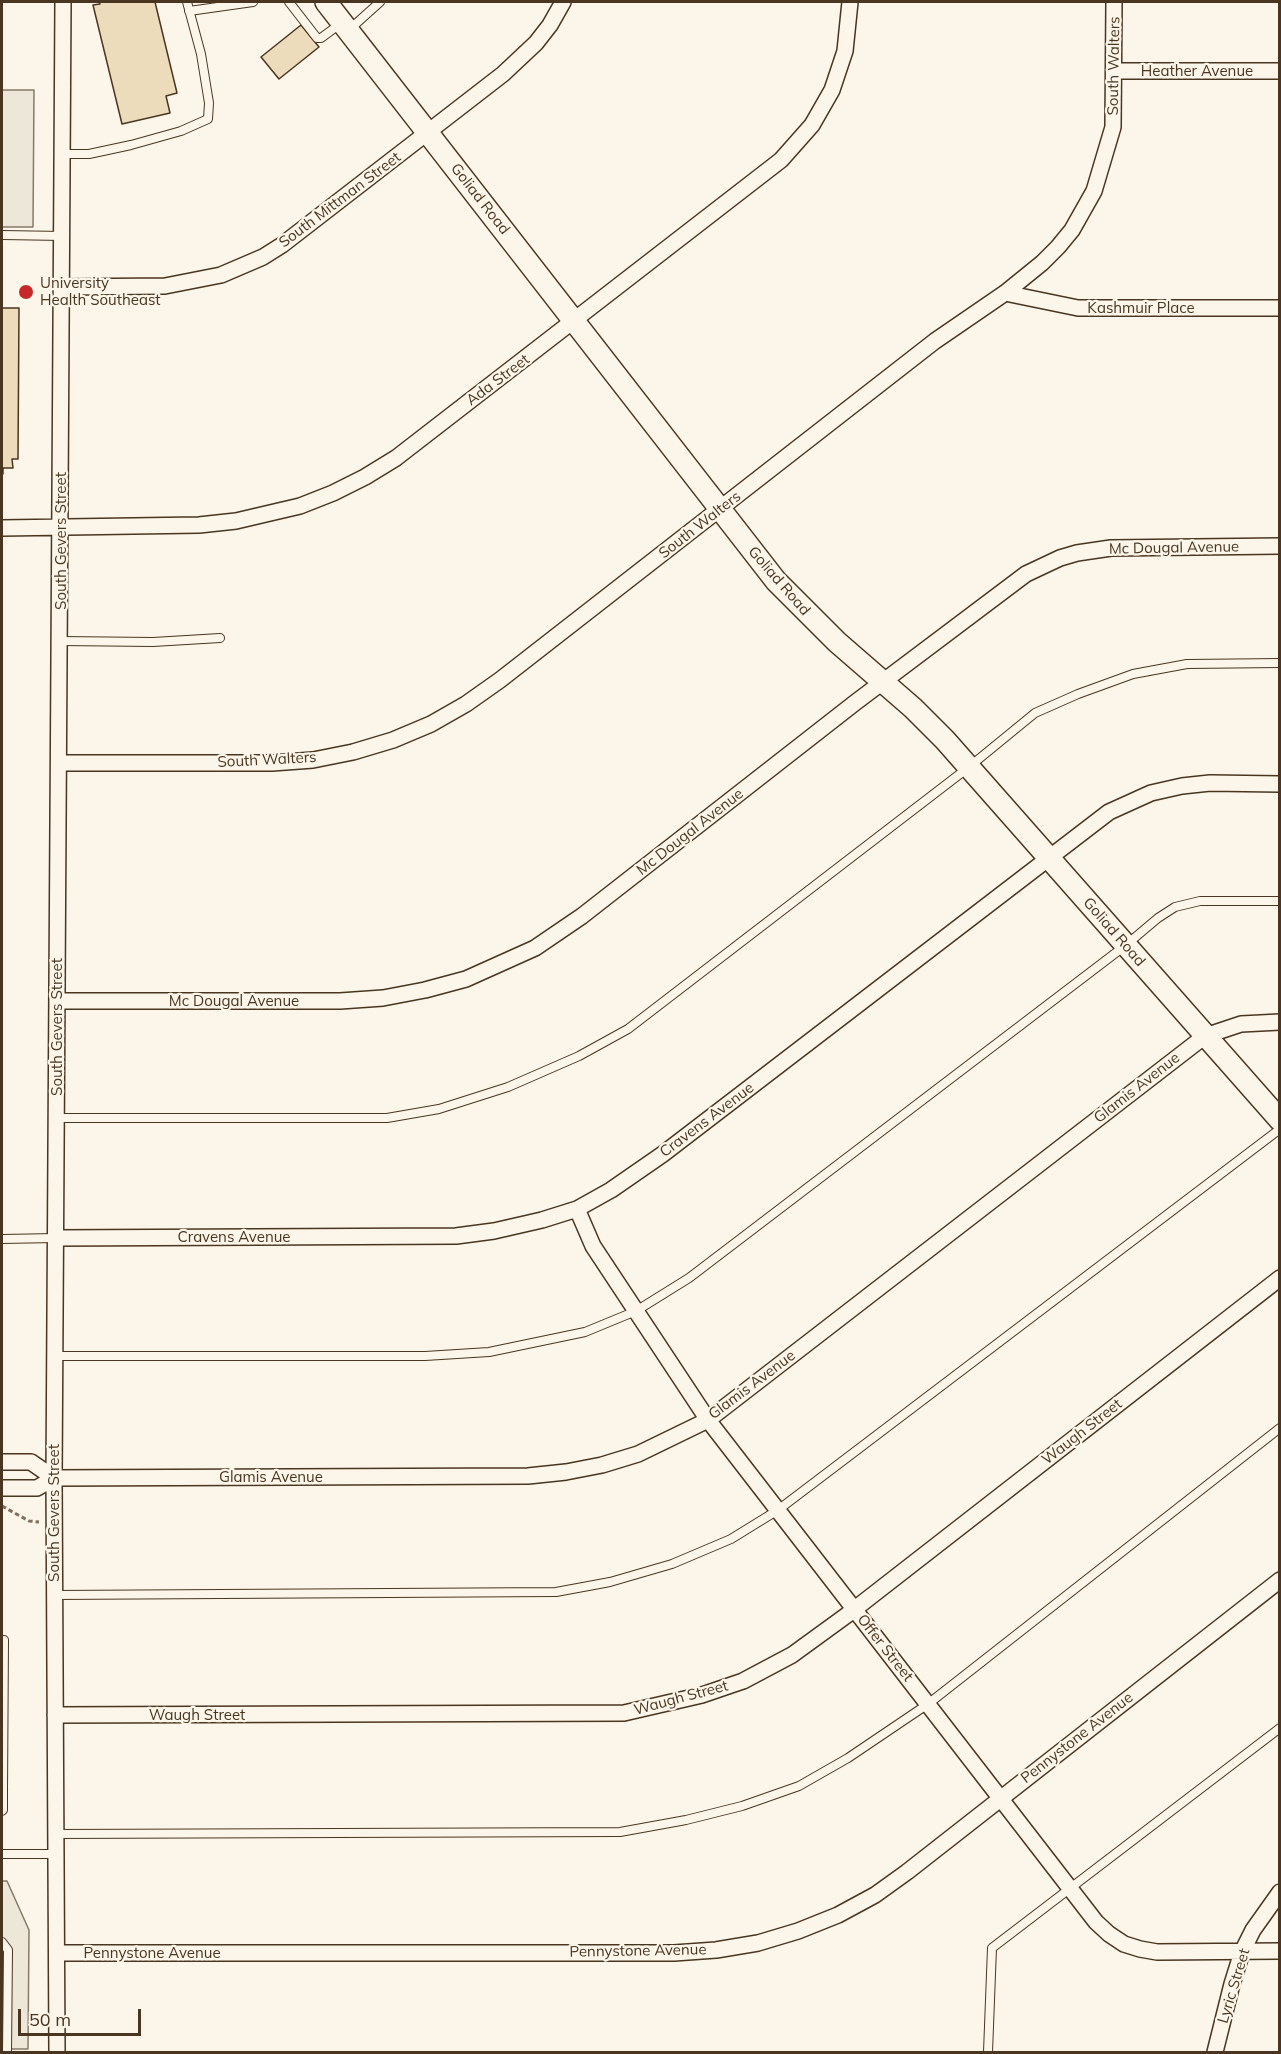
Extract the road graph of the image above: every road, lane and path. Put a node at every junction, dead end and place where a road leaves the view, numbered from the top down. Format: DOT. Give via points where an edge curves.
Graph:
graph roads {
  1 [pos="63,2"];
  2 [pos="187,2"];
  3 [pos="253,2"];
  4 [pos="289,2"];
  5 [pos="326,2"];
  6 [pos="380,2"];
  7 [pos="564,2"];
  8 [pos="850,2"];
  9 [pos="1114,2"];
  10 [pos="189,11"];
  11 [pos="345,26"];
  12 [pos="1114,71"];
  13 [pos="1280,71"];
  14 [pos="428,133"];
  15 [pos="63,154"];
  16 [pos="2,235"];
  17 [pos="63,236"];
  18 [pos="62,287"];
  19 [pos="1005,293"];
  20 [pos="1280,308"];
  21 [pos="575,321"];
  22 [pos="720,510"];
  23 [pos="2,528"];
  24 [pos="61,528"];
  25 [pos="1280,546"];
  26 [pos="220,638"];
  27 [pos="60,641"];
  28 [pos="1280,663"];
  29 [pos="883,683"];
  30 [pos="58,763"];
  31 [pos="969,767"];
  32 [pos="1280,784"];
  33 [pos="1048,857"];
  34 [pos="1280,901"];
  35 [pos="1126,945"];
  36 [pos="57,1001"];
  37 [pos="1280,1022"];
  38 [pos="1205,1036"];
  39 [pos="56,1118"];
  40 [pos="1280,1120"];
  41 [pos="1280,1129"];
  42 [pos="577,1209"];
  43 [pos="56,1238"];
  44 [pos="2,1239"];
  45 [pos="1280,1278"];
  46 [pos="636,1311"];
  47 [pos="55,1356"];
  48 [pos="708,1420"];
  49 [pos="1280,1428"];
  50 [pos="2,1462"];
  51 [pos="54,1478"];
  52 [pos="2,1488"];
  53 [pos="2,1506"];
  54 [pos="778,1510"];
  55 [pos="39,1522"];
  56 [pos="1280,1580"];
  57 [pos="54,1594"];
  58 [pos="855,1608"];
  59 [pos="2,1640"];
  60 [pos="928,1704"];
  61 [pos="55,1715"];
  62 [pos="1280,1728"];
  63 [pos="2,1791"];
  64 [pos="1001,1797"];
  65 [pos="2,1811"];
  66 [pos="56,1834"];
  67 [pos="2,1854"];
  68 [pos="56,1854"];
  69 [pos="1071,1889"];
  70 [pos="1280,1892"];
  71 [pos="2,1943"];
  72 [pos="1242,1952"];
  73 [pos="1280,1952"];
  74 [pos="57,1953"];
  75 [pos="7,2052"];
  76 [pos="57,2052"];
  77 [pos="988,2052"];
  78 [pos="1215,2052"];
  1 -- 15 [label="street, South Gevers Street"];
  2 -- 10 [label="lane"];
  3 -- 10 [label="lane"];
  4 -- 11 [label="lane" via="317,38"];
  5 -- 11 [label="main road, Goliad Road"];
  6 -- 11 [label="lane"];
  7 -- 14 [label="street, South Mittman Street" via="520,59"];
  8 -- 21 [label="street, Ada Street" via="840,71 823,108 799,141 781,160"];
  9 -- 12 [label="street, South Walters"];
  10 -- 15 [label="lane" via="201,54 208,119 131,145 88,154"];
  11 -- 14 [label="main road, Goliad Road"];
  12 -- 13 [label="street, Heather Avenue"];
  12 -- 19 [label="street, South Walters" via="1113,127 1089,201 1058,247"];
  14 -- 18 [label="street, South Mittman Street" via="282,245 242,267 199,281 165,286"];
  14 -- 21 [label="main road, Goliad Road"];
  15 -- 17 [label="street, South Gevers Street"];
  16 -- 17 [label="lane"];
  17 -- 18 [label="street, South Gevers Street"];
  18 -- 24 [label="street, South Gevers Street"];
  19 -- 20 [label="street, Kashmuir Place" via="1078,308"];
  19 -- 22 [label="street, South Walters" via="935,341"];
  21 -- 22 [label="main road, Goliad Road"];
  21 -- 24 [label="street, Ada Street" via="396,458 333,494 236,521"];
  22 -- 29 [label="main road, Goliad Road" via="800,607"];
  22 -- 30 [label="street, South Walters" via="500,681 430,724 393,740 313,760 272,763"];
  23 -- 24 [label="street, Ada Street"];
  24 -- 27 [label="street, South Gevers Street"];
  25 -- 29 [label="street, Mc Dougal Avenue" via="1132,546 1060,558 1010,585"];
  26 -- 27 [label="lane"];
  27 -- 30 [label="street, South Gevers Street"];
  28 -- 31 [label="lane" via="1187,664 1134,674 1035,713"];
  29 -- 31 [label="main road, Goliad Road" via="913,708"];
  29 -- 36 [label="street, Mc Dougal Avenue" via="582,916 535,948 466,979 383,998 340,1001"];
  30 -- 36 [label="street, South Gevers Street"];
  31 -- 33 [label="main road, Goliad Road"];
  31 -- 39 [label="lane" via="628,1029 508,1087 439,1109 387,1118"];
  32 -- 33 [label="street, Cravens Avenue" via="1210,783 1151,793 1109,812"];
  33 -- 35 [label="main road, Goliad Road"];
  33 -- 42 [label="street, Cravens Avenue" via="663,1154"];
  34 -- 35 [label="lane" via="1200,901 1175,907"];
  35 -- 38 [label="main road, Goliad Road"];
  35 -- 46 [label="lane" via="689,1278"];
  36 -- 39 [label="street, South Gevers Street"];
  37 -- 38 [label="street, Glamis Avenue" via="1241,1024"];
  38 -- 40 [label="main road, Goliad Road"];
  38 -- 48 [label="street, Glamis Avenue"];
  39 -- 43 [label="street, South Gevers Street"];
  41 -- 54 [label="lane"];
  42 -- 43 [label="street, Cravens Avenue" via="494,1231 456,1236"];
  42 -- 46 [label="street, Offer Street" via="593,1246"];
  43 -- 44 [label="lane"];
  43 -- 47 [label="street, South Gevers Street"];
  45 -- 58 [label="street, Waugh Street"];
  46 -- 47 [label="lane" via="585,1332 489,1352 425,1356"];
  46 -- 48 [label="street, Offer Street"];
  47 -- 51 [label="street, South Gevers Street"];
  48 -- 51 [label="street, Glamis Avenue" via="638,1454 603,1465 528,1476"];
  48 -- 54 [label="street, Offer Street"];
  49 -- 60 [label="lane"];
  50 -- 51 [label="street" via="31,1462"];
  51 -- 52 [label="street" via="37,1488"];
  51 -- 57 [label="street, South Gevers Street"];
  53 -- 55 [label="path" via="29,1521"];
  54 -- 57 [label="lane" via="731,1539 672,1564 556,1592"];
  54 -- 58 [label="street, Offer Street"];
  56 -- 64 [label="street, Pennystone Avenue"];
  57 -- 61 [label="street, South Gevers Street"];
  58 -- 60 [label="street, Offer Street"];
  58 -- 61 [label="street, Waugh Street" via="792,1655 743,1681 624,1713"];
  59 -- 63 [label="lane"];
  60 -- 64 [label="street, Offer Street"];
  60 -- 66 [label="lane" via="799,1786 698,1818 620,1832"];
  61 -- 66 [label="street, South Gevers Street"];
  62 -- 69 [label="lane"];
  63 -- 65 [label="lane"];
  64 -- 69 [label="street, Offer Street"];
  64 -- 74 [label="street, Pennystone Avenue" via="907,1872 838,1915 798,1931 716,1950"];
  66 -- 68 [label="street, South Gevers Street"];
  67 -- 68 [label="lane"];
  68 -- 74 [label="street, South Gevers Street"];
  69 -- 72 [label="street, Offer Street" via="1096,1922 1124,1944 1157,1952"];
  69 -- 77 [label="lane" via="992,1948"];
  70 -- 72 [label="street, Lyric Street" via="1258,1921"];
  71 -- 75 [label="lane" via="8,1950"];
  72 -- 73 [label="street, Offer Street"];
  72 -- 78 [label="street, Lyric Street"];
  74 -- 76 [label="street, South Gevers Street"];
}
